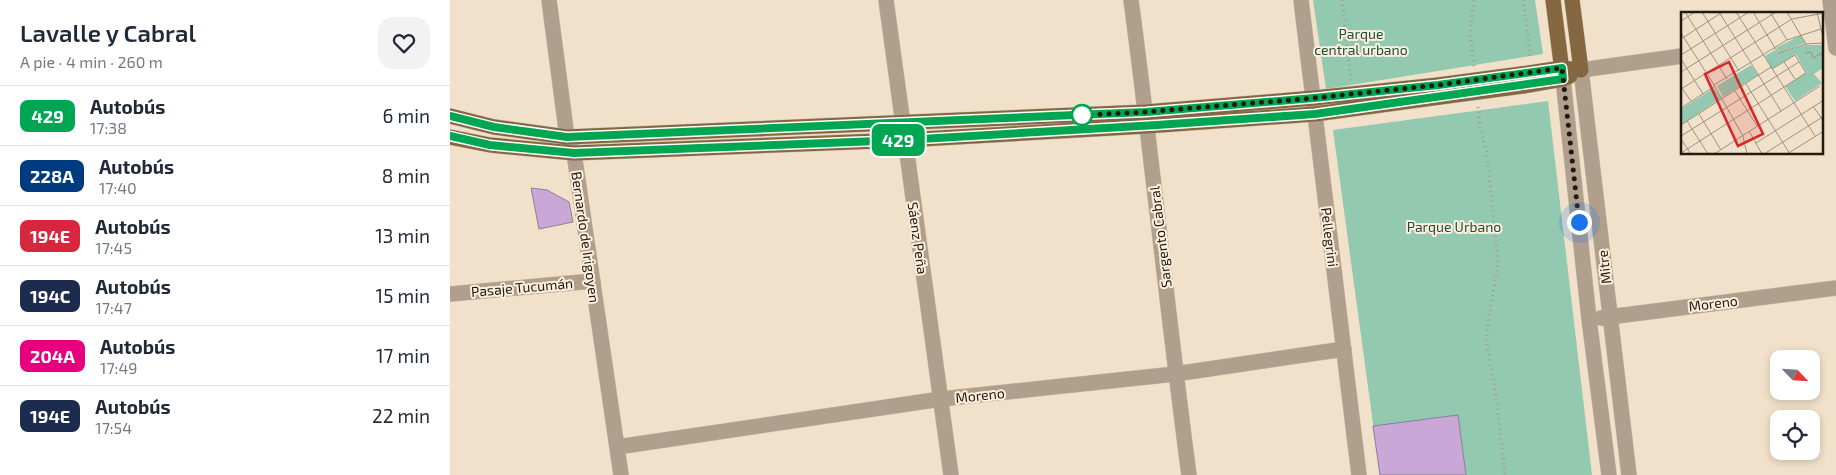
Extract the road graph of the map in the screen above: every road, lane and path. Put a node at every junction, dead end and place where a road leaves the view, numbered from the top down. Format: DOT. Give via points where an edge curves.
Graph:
graph roads {
  1 [pos="550,0"];
  2 [pos="886,0"];
  3 [pos="1131,0"];
  4 [pos="1301,0"];
  5 [pos="1342,0"];
  6 [pos="1474,0"];
  7 [pos="1523,0"];
  8 [pos="1553,0"];
  9 [pos="1572,0"];
  10 [pos="1830,0"];
  11 [pos="1832,38"];
  12 [pos="1681,56"];
  13 [pos="1581,70"];
  14 [pos="1474,72"];
  15 [pos="1562,74"];
  16 [pos="1524,78"];
  17 [pos="1439,91"];
  18 [pos="1353,93"];
  19 [pos="1314,98"];
  20 [pos="1478,102"];
  21 [pos="1315,114"];
  22 [pos="450,116"];
  23 [pos="1146,119"];
  24 [pos="903,122"];
  25 [pos="450,136"];
  26 [pos="567,137"];
  27 [pos="904,140"];
  28 [pos="574,153"];
  29 [pos="593,281"];
  30 [pos="1836,288"];
  31 [pos="450,294"];
  32 [pos="1610,316"];
  33 [pos="1589,319"];
  34 [pos="1344,350"];
  35 [pos="1175,374"];
  36 [pos="941,399"];
  37 [pos="616,447"];
  38 [pos="620,475"];
  39 [pos="951,475"];
  40 [pos="1189,475"];
  41 [pos="1359,475"];
  42 [pos="1505,475"];
  43 [pos="1609,475"];
  44 [pos="1630,475"];
  1 -- 26 [label="street, Bernardo de Irigoyen"];
  2 -- 24 [label="street, Sáenz Peña"];
  3 -- 23 [label="street, Sargento Cabral"];
  4 -- 19 [label="street, Pellegrini"];
  5 -- 18 [label="path"];
  6 -- 14 [label="path" via="1470,33"];
  7 -- 16 [label="path" via="1530,53"];
  8 -- 15 [label="main road, Mitre"];
  9 -- 13 [label="main road, Mitre"];
  10 -- 11 [label="street"];
  12 -- 13 [label="street"];
  13 -- 15 [label="main road"];
  13 -- 32 [label="street, Mitre"];
  15 -- 16 [label="main road"];
  15 -- 33 [label="street, Mitre"];
  16 -- 17 [label="main road, bridge"];
  17 -- 18 [label="main road"];
  17 -- 21 [label="main road"];
  18 -- 19 [label="main road"];
  19 -- 21 [label="street, Pellegrini"];
  19 -- 23 [label="main road"];
  20 -- 42 [label="path" via="1487,154 1498,264 1486,328 1487,345"];
  21 -- 23 [label="main road"];
  21 -- 34 [label="street, Pellegrini"];
  22 -- 26 [label="main road" via="494,127"];
  23 -- 24 [label="main road"];
  23 -- 27 [label="main road"];
  23 -- 35 [label="street, Sargento Cabral"];
  24 -- 26 [label="main road"];
  24 -- 27 [label="street, Sáenz Peña"];
  25 -- 28 [label="main road" via="490,145"];
  26 -- 28 [label="street, Bernardo de Irigoyen"];
  27 -- 28 [label="main road"];
  27 -- 36 [label="street, Sáenz Peña"];
  28 -- 29 [label="street, Bernardo de Irigoyen"];
  29 -- 31 [label="street, Pasaje Tucumán"];
  29 -- 37 [label="street, Bernardo de Irigoyen"];
  30 -- 32 [label="street, Moreno"];
  32 -- 33 [label="street, Moreno"];
  32 -- 44 [label="street, Mitre"];
  33 -- 43 [label="street, Mitre"];
  34 -- 35 [label="street, Moreno"];
  34 -- 41 [label="street, Pellegrini"];
  35 -- 36 [label="street, Moreno"];
  35 -- 40 [label="street, Sargento Cabral"];
  36 -- 37 [label="street, Moreno"];
  36 -- 39 [label="street, Sáenz Peña"];
  37 -- 38 [label="street, Bernardo de Irigoyen"];
}
